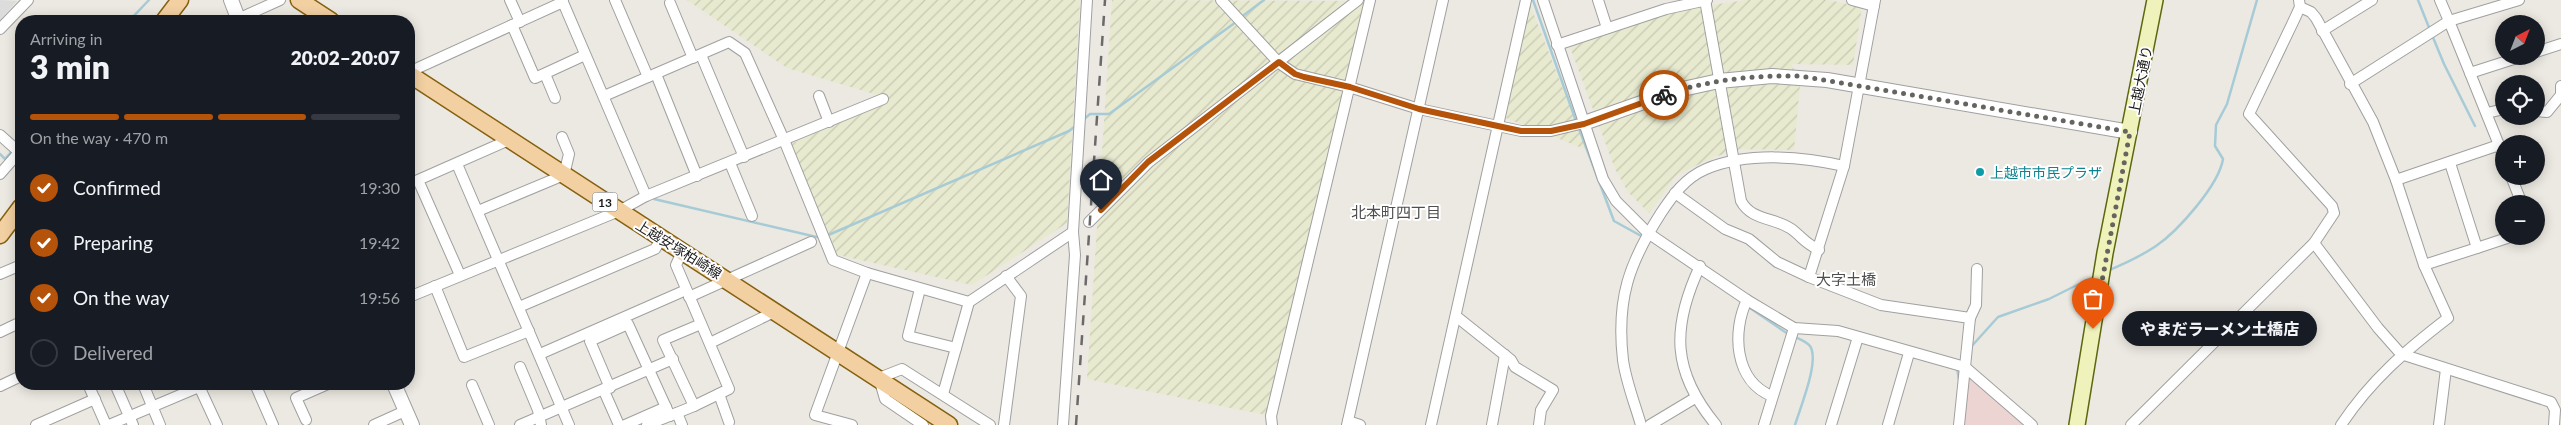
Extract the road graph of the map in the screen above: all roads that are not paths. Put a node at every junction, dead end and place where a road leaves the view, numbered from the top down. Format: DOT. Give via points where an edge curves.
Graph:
graph roads {
  1 [pos="28,0"];
  2 [pos="180,0"];
  3 [pos="231,0"];
  4 [pos="280,0"];
  5 [pos="299,0"];
  6 [pos="510,0"];
  7 [pos="615,0"];
  8 [pos="1087,0"];
  9 [pos="1220,0"];
  10 [pos="1358,0"];
  11 [pos="1370,0"];
  12 [pos="1443,0"];
  13 [pos="1526,0"];
  14 [pos="1542,0"];
  15 [pos="1598,0"];
  16 [pos="1706,0"];
  17 [pos="1852,0"];
  18 [pos="2155,0"];
  19 [pos="2372,0"];
  20 [pos="2440,0"];
  21 [pos="2520,0"];
  22 [pos="562,1"];
  23 [pos="670,3"];
  24 [pos="1875,3"];
  25 [pos="2299,3"];
  26 [pos="169,15"];
  27 [pos="237,15"];
  28 [pos="249,15"];
  29 [pos="322,15"];
  30 [pos="2449,21"];
  31 [pos="516,23"];
  32 [pos="1607,28"];
  33 [pos="0,29"];
  34 [pos="2322,31"];
  35 [pos="1557,44"];
  36 [pos="2561,44"];
  37 [pos="2545,49"];
  38 [pos="585,55"];
  39 [pos="697,56"];
  40 [pos="1279,62"];
  41 [pos="2495,65"];
  42 [pos="415,70"];
  43 [pos="2470,73"];
  44 [pos="545,74"];
  45 [pos="652,76"];
  46 [pos="415,77"];
  47 [pos="1719,81"];
  48 [pos="2350,84"];
  49 [pos="1861,86"];
  50 [pos="2561,86"];
  51 [pos="1350,87"];
  52 [pos="604,96"];
  53 [pos="819,96"];
  54 [pos="555,98"];
  55 [pos="883,99"];
  56 [pos="1419,109"];
  57 [pos="2495,111"];
  58 [pos="2545,112"];
  59 [pos="2487,113"];
  60 [pos="828,122"];
  61 [pos="1584,124"];
  62 [pos="1499,127"];
  63 [pos="2130,132"];
  64 [pos="0,135"];
  65 [pos="2495,136"];
  66 [pos="562,137"];
  67 [pos="511,139"];
  68 [pos="784,140"];
  69 [pos="2495,146"];
  70 [pos="15,147"];
  71 [pos="15,157"];
  72 [pos="744,157"];
  73 [pos="1734,162"];
  74 [pos="730,163"];
  75 [pos="2450,163"];
  76 [pos="457,164"];
  77 [pos="1844,166"];
  78 [pos="0,174"];
  79 [pos="564,175"];
  80 [pos="697,176"];
  81 [pos="2396,180"];
  82 [pos="1675,194"];
  83 [pos="646,196"];
  84 [pos="478,211"];
  85 [pos="619,211"];
  86 [pos="752,216"];
  87 [pos="15,220"];
  88 [pos="1089,222"];
  89 [pos="1073,232"];
  90 [pos="1648,233"];
  91 [pos="0,235"];
  92 [pos="662,238"];
  93 [pos="812,242"];
  94 [pos="2495,242"];
  95 [pos="2314,243"];
  96 [pos="2477,248"];
  97 [pos="1819,250"];
  98 [pos="682,252"];
  99 [pos="498,260"];
  100 [pos="2424,265"];
  101 [pos="1700,266"];
  102 [pos="15,268"];
  103 [pos="1977,270"];
  104 [pos="867,273"];
  105 [pos="0,274"];
  106 [pos="460,275"];
  107 [pos="1006,276"];
  108 [pos="1809,277"];
  109 [pos="728,280"];
  110 [pos="434,286"];
  111 [pos="920,289"];
  112 [pos="415,294"];
  113 [pos="688,294"];
  114 [pos="1747,300"];
  115 [pos="969,302"];
  116 [pos="519,307"];
  117 [pos="774,312"];
  118 [pos="1457,317"];
  119 [pos="1970,318"];
  120 [pos="700,324"];
  121 [pos="15,325"];
  122 [pos="1794,328"];
  123 [pos="529,331"];
  124 [pos="0,332"];
  125 [pos="1858,337"];
  126 [pos="710,343"];
  127 [pos="956,348"];
  128 [pos="1909,352"];
  129 [pos="837,353"];
  130 [pos="540,354"];
  131 [pos="2401,354"];
  132 [pos="1505,355"];
  133 [pos="673,360"];
  134 [pos="520,367"];
  135 [pos="1965,367"];
  136 [pos="649,370"];
  137 [pos="2446,370"];
  138 [pos="879,378"];
  139 [pos="15,379"];
  140 [pos="472,384"];
  141 [pos="0,386"];
  142 [pos="607,389"];
  143 [pos="91,390"];
  144 [pos="118,390"];
  145 [pos="145,390"];
  146 [pos="190,390"];
  147 [pos="203,390"];
  148 [pos="257,390"];
  149 [pos="314,390"];
  150 [pos="396,390"];
  151 [pos="719,394"];
  152 [pos="943,394"];
  153 [pos="1772,396"];
  154 [pos="1695,398"];
  155 [pos="95,399"];
  156 [pos="694,406"];
  157 [pos="152,407"];
  158 [pos="562,408"];
  159 [pos="405,411"];
  160 [pos="671,412"];
  161 [pos="306,420"];
  162 [pos="131,421"];
  163 [pos="540,421"];
  164 [pos="729,422"];
  165 [pos="1348,423"];
  166 [pos="36,425"];
  167 [pos="108,425"];
  168 [pos="160,425"];
  169 [pos="217,425"];
  170 [pos="272,425"];
  171 [pos="374,425"];
  172 [pos="412,425"];
  173 [pos="489,425"];
  174 [pos="520,425"];
  175 [pos="569,425"];
  176 [pos="619,425"];
  177 [pos="625,425"];
  178 [pos="647,425"];
  179 [pos="682,425"];
  180 [pos="850,425"];
  181 [pos="923,425"];
  182 [pos="949,425"];
  183 [pos="990,425"];
  184 [pos="1004,425"];
  185 [pos="1063,425"];
  186 [pos="1272,425"];
  187 [pos="1360,425"];
  188 [pos="1431,425"];
  189 [pos="1492,425"];
  190 [pos="1539,425"];
  191 [pos="1642,425"];
  192 [pos="1650,425"];
  193 [pos="1716,425"];
  194 [pos="1764,425"];
  195 [pos="1831,425"];
  196 [pos="1888,425"];
  197 [pos="1959,425"];
  198 [pos="2032,425"];
  199 [pos="2077,425"];
  200 [pos="2131,425"];
  201 [pos="2341,425"];
  202 [pos="2439,425"];
  203 [pos="2554,425"];
  1 -- 33 [label="street"];
  2 -- 26 [label="main road"];
  3 -- 27 [label="street"];
  4 -- 28 [label="street"];
  5 -- 29 [label="main road"];
  6 -- 31 [label="street"];
  7 -- 45 [label="street"];
  8 -- 89 [label="street"];
  9 -- 40 [label="street"];
  10 -- 40 [label="street"];
  11 -- 51 [label="street"];
  12 -- 56 [label="street"];
  13 -- 62 [label="street"];
  14 -- 35 [label="street"];
  15 -- 32 [label="street"];
  16 -- 32 [label="street"];
  16 -- 47 [label="street"];
  17 -- 24 [label="street"];
  18 -- 63 [label="main road, 上越大通り"];
  19 -- 34 [label="street"];
  20 -- 30 [label="street"];
  21 -- 30 [label="street"];
  22 -- 31 [label="street"];
  22 -- 38 [label="street"];
  23 -- 39 [label="street"];
  24 -- 49 [label="street"];
  25 -- 34 [label="street" via="2311,12"];
  25 -- 95 [label="street" via="2250,114 2335,209"];
  30 -- 43 [label="street"];
  30 -- 48 [label="street"];
  31 -- 42 [label="street"];
  31 -- 44 [label="street" via="535,78"];
  32 -- 35 [label="street"];
  34 -- 48 [label="street"];
  35 -- 61 [label="street"];
  36 -- 37 [label="street"];
  38 -- 44 [label="street"];
  38 -- 52 [label="street"];
  39 -- 45 [label="street"];
  39 -- 68 [label="street" via="729,42 745,53"];
  39 -- 72 [label="street"];
  40 -- 51 [label="street" via="1295,74"];
  40 -- 88 [label="street" via="1148,162"];
  41 -- 43 [label="street"];
  43 -- 59 [label="street"];
  44 -- 54 [label="street"];
  45 -- 52 [label="street"];
  45 -- 80 [label="street"];
  46 -- 67 [label="main road, 上越安塚柏崎線 / 13"];
  47 -- 49 [label="street" via="1800,76"];
  47 -- 61 [label="street" via="1678,90"];
  47 -- 73 [label="street"];
  48 -- 81 [label="street" via="2373,122"];
  49 -- 63 [label="street"];
  49 -- 77 [label="street"];
  50 -- 58 [label="street" via="2561,95"];
  51 -- 56 [label="street"];
  51 -- 186 [label="street" via="1271,416"];
  52 -- 83 [label="street"];
  53 -- 60 [label="street"];
  55 -- 60 [label="street"];
  56 -- 62 [label="street"];
  56 -- 165 [label="street"];
  57 -- 59 [label="street"];
  59 -- 65 [label="street"];
  60 -- 68 [label="street"];
  61 -- 62 [label="street" via="1551,131"];
  61 -- 90 [label="street" via="1609,190 1625,212"];
  62 -- 118 [label="street"];
  63 -- 199 [label="main road, 上越大通り" via="2105,253"];
  64 -- 70 [label="street"];
  66 -- 79 [label="street" via="569,154"];
  67 -- 76 [label="street"];
  67 -- 79 [label="main road, 上越安塚柏崎線 / 13"];
  68 -- 72 [label="street"];
  68 -- 104 [label="street" via="833,260"];
  69 -- 75 [label="street"];
  71 -- 78 [label="street"];
  72 -- 74 [label="street"];
  73 -- 77 [label="street" via="1784,158"];
  73 -- 82 [label="street" via="1719,164 1694,175"];
  73 -- 97 [label="street" via="1745,208 1794,230 1803,242"];
  74 -- 80 [label="street"];
  74 -- 86 [label="street"];
  75 -- 81 [label="street"];
  75 -- 96 [label="street"];
  76 -- 84 [label="street"];
  76 -- 106 [label="street" via="418,180"];
  77 -- 97 [label="street"];
  79 -- 84 [label="street"];
  79 -- 85 [label="main road, 上越安塚柏崎線 / 13"];
  80 -- 83 [label="street"];
  81 -- 100 [label="street"];
  82 -- 90 [label="street"];
  82 -- 108 [label="street" via="1725,229 1749,239 1777,262"];
  83 -- 85 [label="street"];
  84 -- 99 [label="street"];
  85 -- 92 [label="main road, 上越安塚柏崎線 / 13"];
  85 -- 99 [label="street"];
  87 -- 91 [label="main road"];
  89 -- 107 [label="street"];
  89 -- 185 [label="street" via="1075,255"];
  90 -- 101 [label="street"];
  90 -- 191 [label="street" via="1629,272 1621,326 1623,362"];
  92 -- 98 [label="main road, 上越安塚柏崎線 / 13"];
  92 -- 116 [label="street" via="655,248"];
  93 -- 109 [label="street"];
  94 -- 96 [label="street"];
  95 -- 131 [label="street"];
  95 -- 200 [label="street"];
  96 -- 100 [label="street"];
  97 -- 108 [label="street"];
  98 -- 109 [label="main road, 上越安塚柏崎線 / 13"];
  98 -- 113 [label="street" via="676,264"];
  99 -- 106 [label="street"];
  99 -- 116 [label="street"];
  100 -- 131 [label="street" via="2448,318"];
  101 -- 114 [label="street"];
  101 -- 154 [label="street" via="1686,299 1680,343"];
  102 -- 105 [label="street"];
  103 -- 119 [label="street" via="1976,305"];
  104 -- 111 [label="street"];
  104 -- 129 [label="street"];
  106 -- 110 [label="street"];
  107 -- 115 [label="street"];
  107 -- 184 [label="street" via="1021,296"];
  108 -- 119 [label="street" via="1881,305"];
  109 -- 113 [label="street"];
  109 -- 117 [label="main road, 上越安塚柏崎線 / 13"];
  110 -- 112 [label="street"];
  110 -- 123 [label="street" via="466,361"];
  111 -- 115 [label="street"];
  111 -- 127 [label="street" via="908,336"];
  113 -- 120 [label="street"];
  113 -- 130 [label="street"];
  114 -- 122 [label="street"];
  114 -- 153 [label="street" via="1738,326 1738,349 1746,371 1759,388"];
  115 -- 127 [label="street"];
  116 -- 123 [label="street"];
  117 -- 126 [label="street"];
  117 -- 129 [label="main road, 上越安塚柏崎線 / 13"];
  118 -- 132 [label="street"];
  118 -- 188 [label="street"];
  119 -- 135 [label="street"];
  120 -- 126 [label="street"];
  120 -- 133 [label="street" via="663,340"];
  121 -- 124 [label="street"];
  122 -- 125 [label="street"];
  122 -- 153 [label="street"];
  123 -- 130 [label="street"];
  125 -- 128 [label="street"];
  125 -- 195 [label="street"];
  126 -- 151 [label="street" via="729,389"];
  127 -- 152 [label="street"];
  128 -- 135 [label="street"];
  128 -- 196 [label="street"];
  129 -- 138 [label="main road, 上越安塚柏崎線 / 13"];
  129 -- 180 [label="street" via="815,415"];
  130 -- 158 [label="street"];
  131 -- 137 [label="street"];
  131 -- 201 [label="street" via="2357,402"];
  132 -- 189 [label="street"];
  132 -- 190 [label="street" via="1515,367 1553,390 1541,410"];
  133 -- 136 [label="street"];
  133 -- 156 [label="street"];
  134 -- 163 [label="street"];
  135 -- 197 [label="street"];
  135 -- 198 [label="street"];
  136 -- 142 [label="street"];
  136 -- 142 [label="street" via="628,324 590,341"];
  136 -- 160 [label="street"];
  137 -- 202 [label="street"];
  137 -- 203 [label="street" via="2551,402 2555,410"];
  138 -- 152 [label="street" via="902,369"];
  138 -- 181 [label="street" via="885,399"];
  138 -- 182 [label="main road, 上越安塚柏崎線 / 13"];
  139 -- 141 [label="street"];
  140 -- 173 [label="street"];
  142 -- 158 [label="street"];
  142 -- 176 [label="street"];
  143 -- 155 [label="street"];
  144 -- 162 [label="street"];
  145 -- 157 [label="street"];
  146 -- 157 [label="street"];
  147 -- 169 [label="street"];
  148 -- 170 [label="street"];
  149 -- 161 [label="street" via="296,398"];
  150 -- 159 [label="street"];
  151 -- 156 [label="street"];
  151 -- 164 [label="street"];
  152 -- 183 [label="street"];
  153 -- 194 [label="street"];
  154 -- 192 [label="street"];
  154 -- 193 [label="street"];
  155 -- 166 [label="street"];
  155 -- 167 [label="street"];
  156 -- 160 [label="street"];
  157 -- 162 [label="street"];
  157 -- 168 [label="street"];
  158 -- 163 [label="street"];
  158 -- 175 [label="street"];
  159 -- 171 [label="street"];
  159 -- 172 [label="street"];
  160 -- 177 [label="street"];
  160 -- 178 [label="street"];
  160 -- 179 [label="street"];
  162 -- 167 [label="street"];
  163 -- 174 [label="street"];
  165 -- 187 [label="street"];
}
